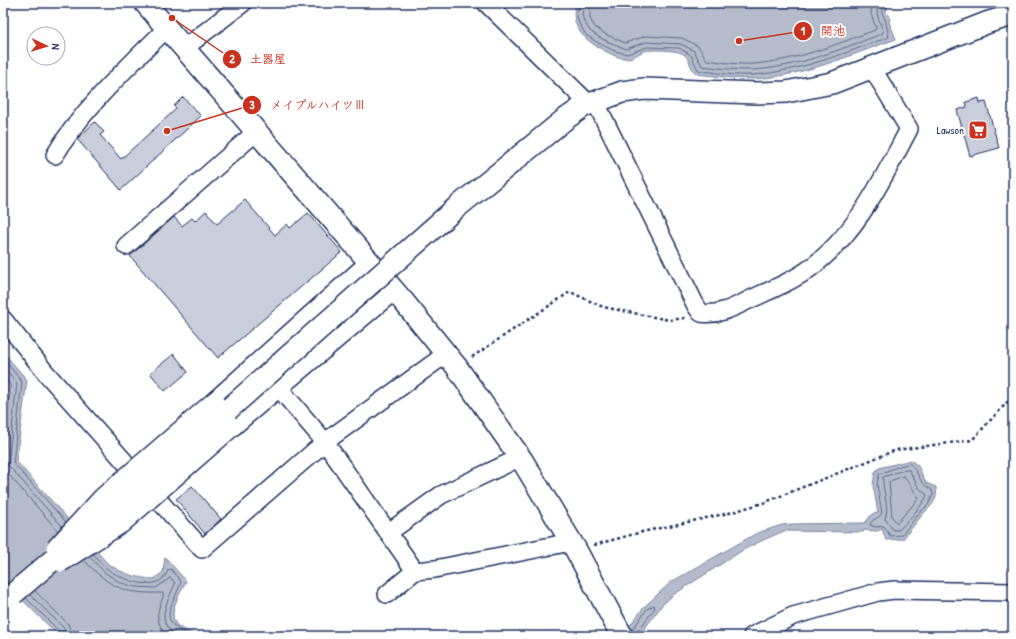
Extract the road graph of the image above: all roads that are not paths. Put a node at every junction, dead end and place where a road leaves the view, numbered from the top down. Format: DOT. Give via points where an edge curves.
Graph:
graph roads {
  1 [pos="145,3"];
  2 [pos="243,3"];
  3 [pos="486,3"];
  4 [pos="1013,15"];
  5 [pos="166,29"];
  6 [pos="183,49"];
  7 [pos="872,68"];
  8 [pos="592,103"];
  9 [pos="256,132"];
  10 [pos="55,156"];
  11 [pos="126,246"];
  12 [pos="369,262"];
  13 [pos="394,291"];
  14 [pos="3,319"];
  15 [pos="451,360"];
  16 [pos="279,388"];
  17 [pos="326,442"];
  18 [pos="521,457"];
  19 [pos="389,532"];
  20 [pos="574,546"];
  21 [pos="415,572"];
  22 [pos="1013,592"];
  23 [pos="387,594"];
  24 [pos="8,598"];
  25 [pos="622,635"];
  26 [pos="752,636"];
  1 -- 5 [label="street"];
  2 -- 6 [label="street"];
  3 -- 8 [label="street"];
  4 -- 7 [label="street"];
  5 -- 6 [label="street"];
  5 -- 10 [label="street" via="65,138"];
  6 -- 9 [label="street"];
  7 -- 8 [label="street" via="832,82 786,92 644,89 622,92"];
  7 -- 8 [label="street" via="909,129 870,203 828,253 808,270 718,314 701,313 696,306"];
  8 -- 24 [label="street, bridge" via="564,120 456,208"];
  9 -- 11 [label="street"];
  9 -- 12 [label="street"];
  12 -- 13 [label="street"];
  12 -- 24 [label="street, bridge" via="102,497"];
  13 -- 15 [label="street"];
  13 -- 16 [label="street"];
  14 -- 17 [label="street" via="46,373 202,549"];
  15 -- 17 [label="street"];
  15 -- 18 [label="street"];
  16 -- 17 [label="street"];
  16 -- 24 [label="street, bridge" via="122,524"];
  17 -- 19 [label="street"];
  18 -- 19 [label="street" via="441,495"];
  18 -- 20 [label="street"];
  19 -- 21 [label="street"];
  20 -- 21 [label="street"];
  20 -- 25 [label="street"];
  21 -- 23 [label="street"];
  22 -- 26 [label="street" via="878,592 793,616"];
}
